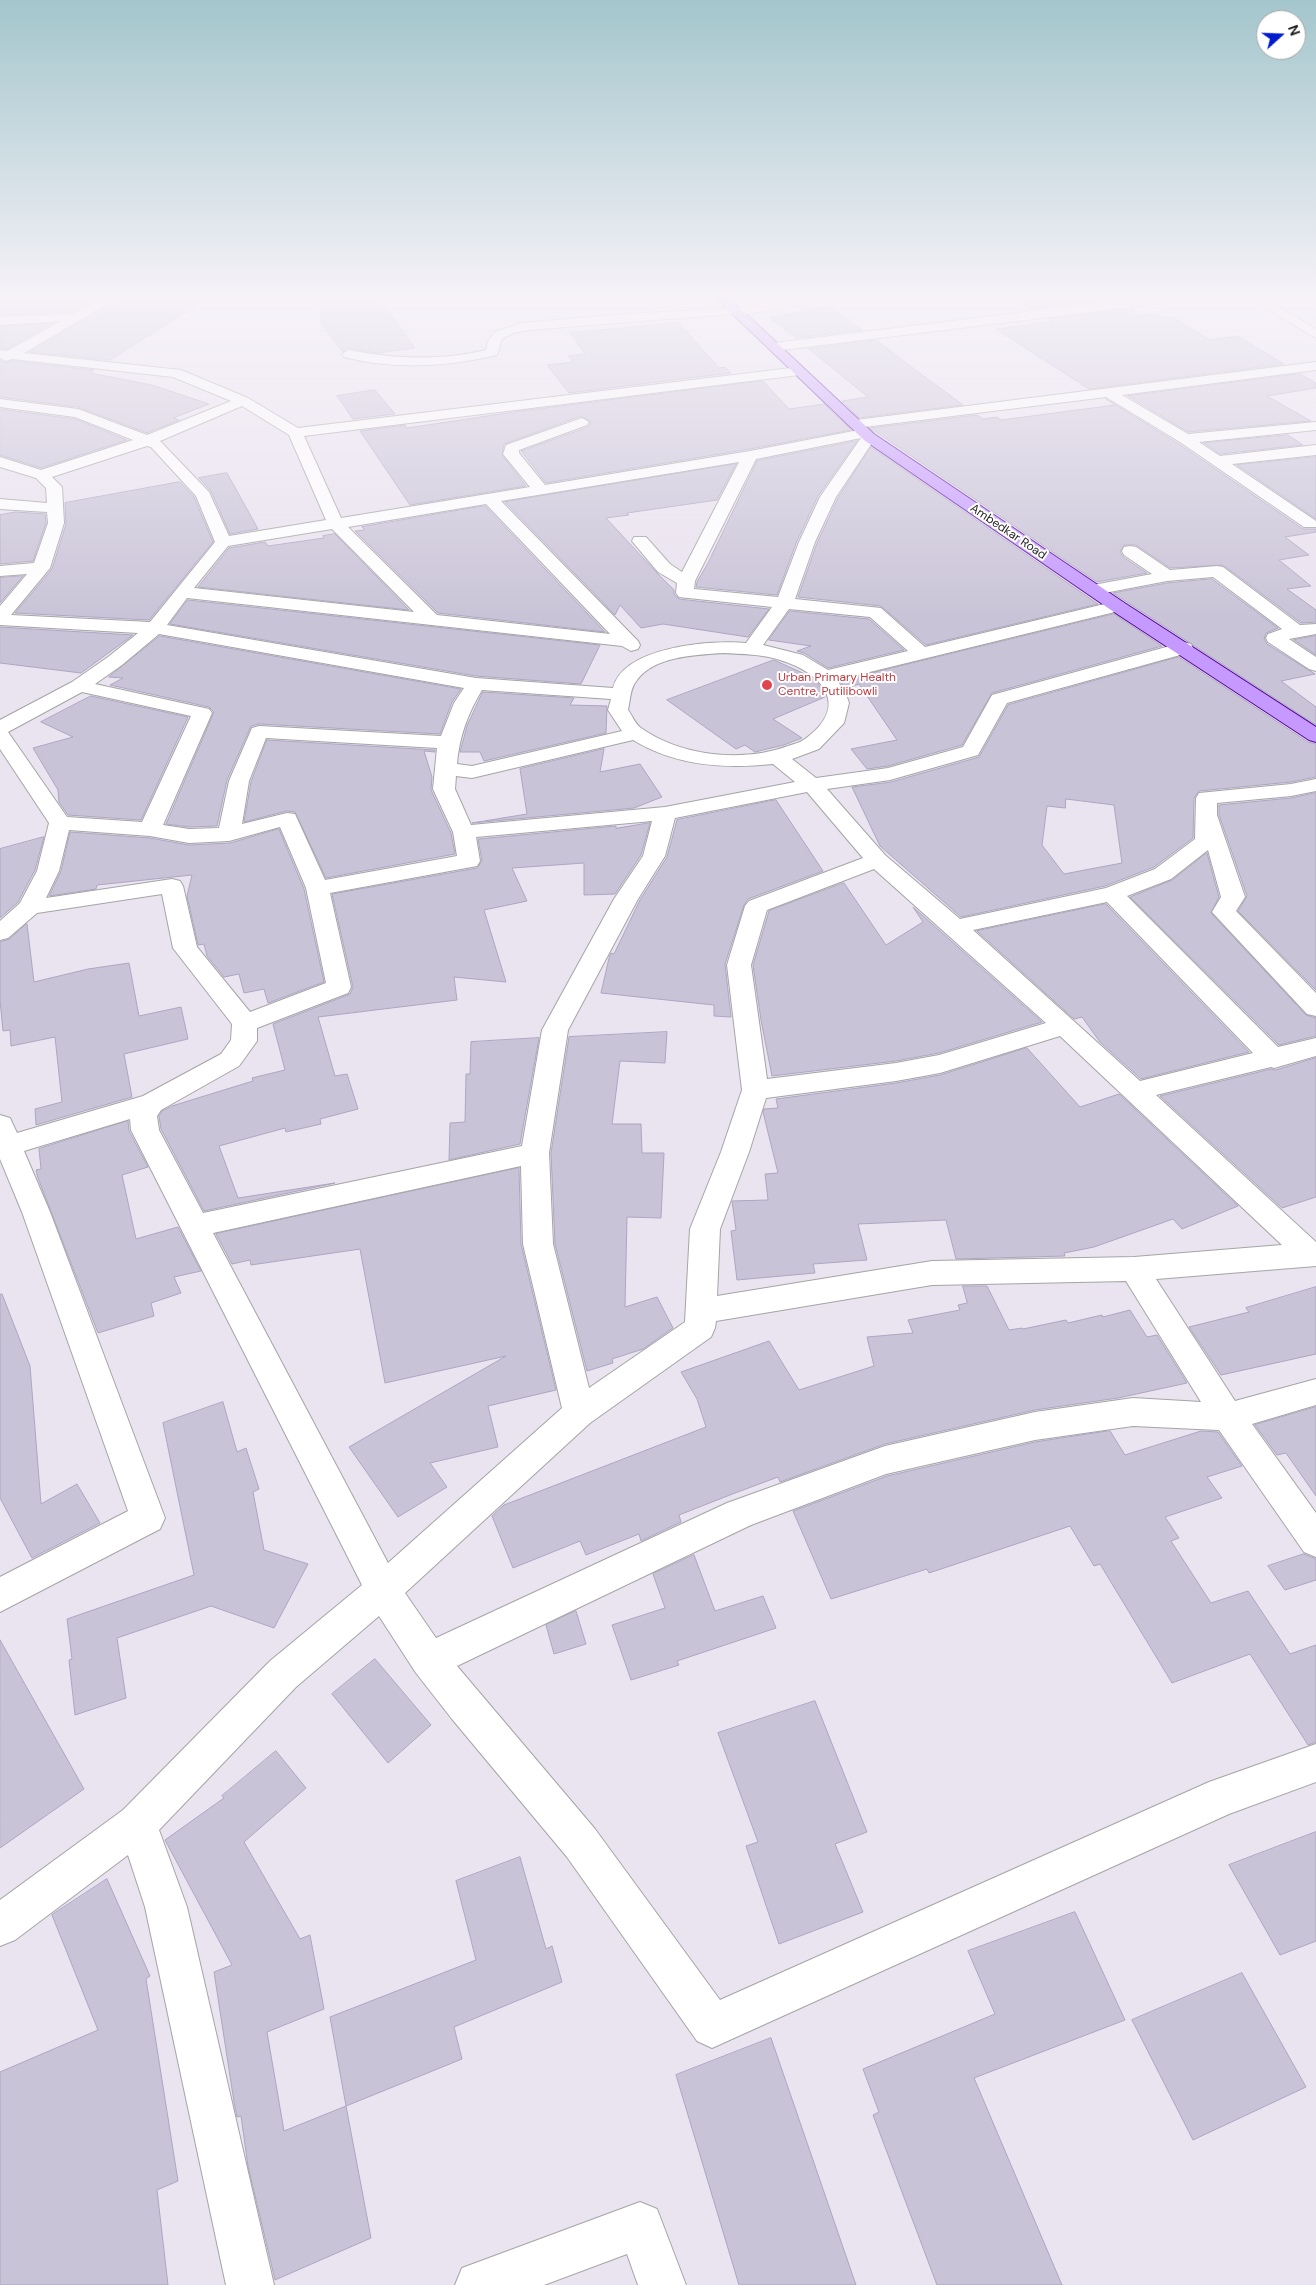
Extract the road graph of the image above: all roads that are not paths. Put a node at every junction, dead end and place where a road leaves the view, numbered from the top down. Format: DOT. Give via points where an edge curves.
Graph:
graph roads {
  1 [pos="21,406"];
  2 [pos="232,406"];
  3 [pos="250,406"];
  4 [pos="526,406"];
  5 [pos="835,406"];
  6 [pos="1022,406"];
  7 [pos="1130,406"];
  8 [pos="582,422"];
  9 [pos="1316,426"];
  10 [pos="863,431"];
  11 [pos="296,434"];
  12 [pos="1185,439"];
  13 [pos="148,440"];
  14 [pos="1316,450"];
  15 [pos="750,456"];
  16 [pos="1217,461"];
  17 [pos="0,462"];
  18 [pos="41,475"];
  19 [pos="540,490"];
  20 [pos="490,498"];
  21 [pos="0,504"];
  22 [pos="56,508"];
  23 [pos="336,524"];
  24 [pos="1313,524"];
  25 [pos="640,541"];
  26 [pos="223,542"];
  27 [pos="1316,542"];
  28 [pos="1130,551"];
  29 [pos="41,568"];
  30 [pos="0,571"];
  31 [pos="1167,576"];
  32 [pos="686,581"];
  33 [pos="1094,590"];
  34 [pos="182,592"];
  35 [pos="785,602"];
  36 [pos="1117,606"];
  37 [pos="0,618"];
  38 [pos="430,618"];
  39 [pos="155,628"];
  40 [pos="1316,629"];
  41 [pos="1296,631"];
  42 [pos="626,641"];
  43 [pos="1184,648"];
  44 [pos="751,649"];
  45 [pos="922,654"];
  46 [pos="648,663"];
  47 [pos="1316,664"];
  48 [pos="825,677"];
  49 [pos="476,684"];
  50 [pos="79,686"];
  51 [pos="618,694"];
  52 [pos="0,728"];
  53 [pos="0,734"];
  54 [pos="635,734"];
  55 [pos="1316,736"];
  56 [pos="448,743"];
  57 [pos="777,757"];
  58 [pos="1316,784"];
  59 [pos="812,785"];
  60 [pos="665,813"];
  61 [pos="1206,815"];
  62 [pos="60,823"];
  63 [pos="150,829"];
  64 [pos="464,832"];
  65 [pos="229,834"];
  66 [pos="877,860"];
  67 [pos="317,888"];
  68 [pos="1112,894"];
  69 [pos="30,907"];
  70 [pos="954,927"];
  71 [pos="0,933"];
  72 [pos="1316,1008"];
  73 [pos="245,1024"];
  74 [pos="1065,1026"];
  75 [pos="1316,1047"];
  76 [pos="1274,1059"];
  77 [pos="755,1090"];
  78 [pos="1135,1091"];
  79 [pos="152,1103"];
  80 [pos="3,1140"];
  81 [pos="535,1154"];
  82 [pos="193,1226"];
  83 [pos="1313,1255"];
  84 [pos="1134,1269"];
  85 [pos="701,1311"];
  86 [pos="1316,1392"];
  87 [pos="579,1413"];
  88 [pos="1228,1417"];
  89 [pos="1316,1541"];
  90 [pos="383,1590"];
  91 [pos="0,1596"];
  92 [pos="429,1660"];
  93 [pos="1316,1763"];
  94 [pos="138,1824"];
  95 [pos="0,1925"];
  96 [pos="250,2285"];
  97 [pos="479,2285"];
  98 [pos="662,2285"];
  1 -- 13 [label="street" via="78,413"];
  2 -- 13 [label="street"];
  3 -- 11 [label="street"];
  4 -- 11 [label="street"];
  5 -- 10 [label="main road, Ambedkar Road"];
  6 -- 10 [label="street"];
  7 -- 12 [label="street"];
  8 -- 19 [label="street" via="511,448 511,454"];
  9 -- 12 [label="street"];
  10 -- 15 [label="street"];
  10 -- 33 [label="main road, Ambedkar Road"];
  10 -- 35 [label="street" via="807,542"];
  11 -- 23 [label="street"];
  12 -- 16 [label="street"];
  13 -- 18 [label="street"];
  13 -- 26 [label="street" via="156,444 203,495"];
  14 -- 16 [label="street"];
  15 -- 19 [label="street"];
  15 -- 32 [label="street"];
  16 -- 24 [label="street"];
  17 -- 18 [label="street"];
  18 -- 22 [label="street" via="54,487"];
  19 -- 20 [label="street"];
  20 -- 23 [label="street"];
  20 -- 42 [label="street"];
  21 -- 22 [label="street"];
  22 -- 29 [label="street" via="56,523"];
  23 -- 26 [label="street"];
  23 -- 38 [label="street"];
  24 -- 27 [label="street" via="1300,526"];
  25 -- 32 [label="street" via="664,568"];
  26 -- 34 [label="street"];
  28 -- 31 [label="street"];
  29 -- 30 [label="street"];
  29 -- 37 [label="street"];
  31 -- 33 [label="street"];
  31 -- 41 [label="street" via="1217,571"];
  32 -- 35 [label="street" via="685,593"];
  33 -- 36 [label="main road, Ambedkar Road"];
  34 -- 38 [label="street"];
  34 -- 39 [label="street"];
  35 -- 44 [label="street"];
  35 -- 45 [label="street" via="875,612"];
  36 -- 43 [label="main road, Ambedkar Road"];
  36 -- 45 [label="street"];
  37 -- 39 [label="street"];
  38 -- 42 [label="street"];
  39 -- 49 [label="street"];
  39 -- 50 [label="street"];
  40 -- 41 [label="street"];
  41 -- 47 [label="street" via="1275,638"];
  42 -- 46 [label="street"];
  43 -- 55 [label="main road, Ambedkar Road"];
  43 -- 59 [label="street" via="999,700 971,751 890,774"];
  44 -- 46 [label="street" via="695,649"];
  44 -- 48 [label="street" via="780,654"];
  45 -- 48 [label="street"];
  46 -- 51 [label="street" via="628,677"];
  48 -- 57 [label="street" via="838,694 839,713 829,731 808,746"];
  49 -- 51 [label="street"];
  49 -- 56 [label="street" via="464,703"];
  50 -- 52 [label="street"];
  50 -- 63 [label="street" via="202,713"];
  51 -- 54 [label="street" via="621,718"];
  53 -- 62 [label="street"];
  54 -- 56 [label="street" via="472,772 446,769"];
  54 -- 57 [label="street" via="672,753 706,760 743,762"];
  56 -- 64 [label="street" via="444,789"];
  56 -- 65 [label="street" via="259,732 239,781"];
  57 -- 59 [label="street"];
  58 -- 61 [label="street" via="1291,790 1207,798"];
  59 -- 60 [label="street"];
  59 -- 66 [label="street"];
  60 -- 64 [label="street"];
  60 -- 81 [label="street" via="654,856 626,900 555,1030"];
  61 -- 68 [label="street" via="1206,841 1163,874"];
  61 -- 72 [label="street" via="1233,898 1224,912"];
  62 -- 63 [label="street"];
  62 -- 69 [label="street" via="48,871"];
  63 -- 65 [label="street" via="189,836"];
  64 -- 67 [label="street" via="468,861"];
  65 -- 67 [label="street" via="287,819"];
  66 -- 70 [label="street"];
  66 -- 77 [label="street" via="757,906 739,965"];
  67 -- 73 [label="street" via="339,987"];
  68 -- 70 [label="street"];
  68 -- 76 [label="street"];
  69 -- 71 [label="street"];
  69 -- 73 [label="street" via="172,886 185,948"];
  70 -- 74 [label="street"];
  73 -- 79 [label="street" via="244,1041 230,1060"];
  74 -- 77 [label="street" via="940,1064"];
  74 -- 78 [label="street"];
  75 -- 76 [label="street"];
  76 -- 78 [label="street"];
  77 -- 85 [label="street" via="705,1228"];
  78 -- 83 [label="street"];
  79 -- 80 [label="street"];
  79 -- 82 [label="street" via="143,1114 145,1130"];
  80 -- 91 [label="street" via="148,1518"];
  81 -- 82 [label="street"];
  81 -- 87 [label="street" via="538,1244"];
  82 -- 90 [label="street"];
  83 -- 84 [label="street"];
  84 -- 85 [label="street" via="932,1273"];
  84 -- 88 [label="street"];
  85 -- 87 [label="street" via="700,1328"];
  86 -- 88 [label="street"];
  87 -- 90 [label="street"];
  88 -- 89 [label="street"];
  88 -- 92 [label="street" via="1133,1412 1035,1426 885,1460 739,1514"];
  90 -- 92 [label="street"];
  90 -- 94 [label="street" via="283,1674"];
  92 -- 93 [label="street" via="581,1844 712,2026 1223,1796"];
  94 -- 95 [label="street"];
  94 -- 96 [label="street" via="166,1907"];
  97 -- 98 [label="street" via="640,2226"];
}
